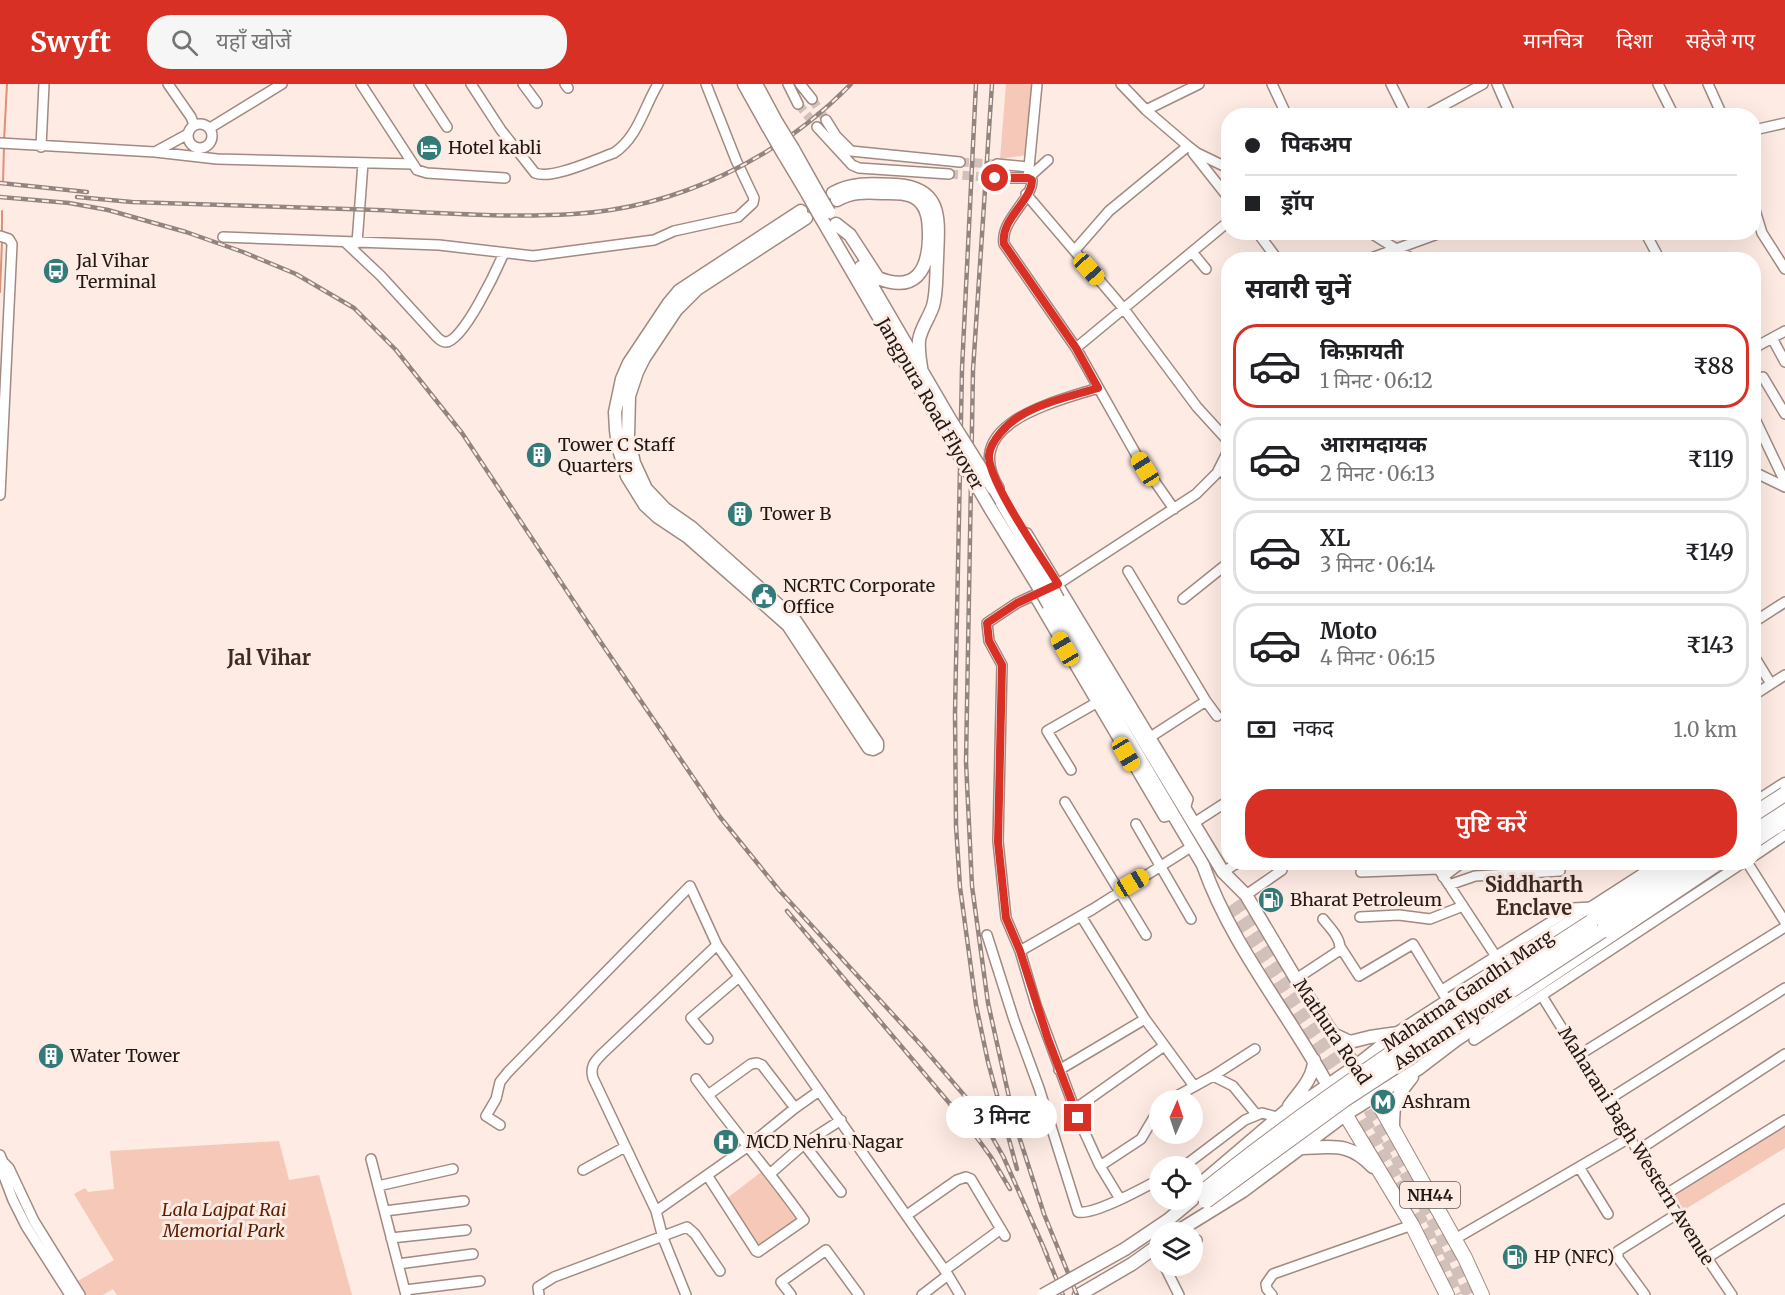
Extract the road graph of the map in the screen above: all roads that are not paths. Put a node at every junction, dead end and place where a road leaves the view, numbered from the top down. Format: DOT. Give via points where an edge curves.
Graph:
graph roads {
  1 [pos="44,84"];
  2 [pos="168,84"];
  3 [pos="260,84"];
  4 [pos="282,84"];
  5 [pos="361,84"];
  6 [pos="419,84"];
  7 [pos="471,84"];
  8 [pos="523,84"];
  9 [pos="658,84"];
  10 [pos="706,84"];
  11 [pos="744,84"];
  12 [pos="756,84"];
  13 [pos="788,84"];
  14 [pos="800,84"];
  15 [pos="1037,84"];
  16 [pos="1121,84"];
  17 [pos="1199,84"];
  18 [pos="1274,84"];
  19 [pos="1391,84"];
  20 [pos="1483,84"];
  21 [pos="1497,84"];
  22 [pos="1658,84"];
  23 [pos="1708,84"];
  24 [pos="266,94"];
  25 [pos="812,99"];
  26 [pos="537,103"];
  27 [pos="798,104"];
  28 [pos="1284,108"];
  29 [pos="1403,108"];
  30 [pos="1439,108"];
  31 [pos="1508,108"];
  32 [pos="1670,108"];
  33 [pos="1718,108"];
  34 [pos="1146,110"];
  35 [pos="826,120"];
  36 [pos="1785,123"];
  37 [pos="194,125"];
  38 [pos="447,127"];
  39 [pos="817,127"];
  40 [pos="210,128"];
  41 [pos="1761,128"];
  42 [pos="188,134"];
  43 [pos="4,144"];
  44 [pos="209,144"];
  45 [pos="1188,146"];
  46 [pos="42,147"];
  47 [pos="155,152"];
  48 [pos="218,159"];
  49 [pos="1048,160"];
  50 [pos="960,162"];
  51 [pos="363,163"];
  52 [pos="997,164"];
  53 [pos="1221,165"];
  54 [pos="415,167"];
  55 [pos="1029,167"];
  56 [pos="949,174"];
  57 [pos="505,178"];
  58 [pos="995,178"];
  59 [pos="1028,178"];
  60 [pos="1221,187"];
  61 [pos="1026,195"];
  62 [pos="835,196"];
  63 [pos="922,196"];
  64 [pos="803,214"];
  65 [pos="836,224"];
  66 [pos="1221,228"];
  67 [pos="1761,230"];
  68 [pos="3,237"];
  69 [pos="223,237"];
  70 [pos="1383,240"];
  71 [pos="1420,240"];
  72 [pos="346,243"];
  73 [pos="357,243"];
  74 [pos="1397,248"];
  75 [pos="1075,250"];
  76 [pos="1192,252"];
  77 [pos="1387,252"];
  78 [pos="1403,252"];
  79 [pos="504,253"];
  80 [pos="1206,268"];
  81 [pos="1785,269"];
  82 [pos="1124,309"];
  83 [pos="1785,331"];
  84 [pos="1772,338"];
  85 [pos="1761,344"];
  86 [pos="1076,348"];
  87 [pos="1785,362"];
  88 [pos="922,372"];
  89 [pos="1763,376"];
  90 [pos="1098,388"];
  91 [pos="3,392"];
  92 [pos="1785,414"];
  93 [pos="1761,432"];
  94 [pos="1221,433"];
  95 [pos="1220,467"];
  96 [pos="1761,475"];
  97 [pos="1785,482"];
  98 [pos="1785,487"];
  99 [pos="0,495"];
  100 [pos="1174,509"];
  101 [pos="1221,569"];
  102 [pos="1128,571"];
  103 [pos="1058,584"];
  104 [pos="1034,596"];
  105 [pos="1183,599"];
  106 [pos="1782,604"];
  107 [pos="1785,616"];
  108 [pos="1761,618"];
  109 [pos="1761,668"];
  110 [pos="1785,675"];
  111 [pos="1770,684"];
  112 [pos="1761,690"];
  113 [pos="1206,701"];
  114 [pos="1096,703"];
  115 [pos="1217,716"];
  116 [pos="1152,736"];
  117 [pos="1071,770"];
  118 [pos="1782,789"];
  119 [pos="1761,800"];
  120 [pos="1065,802"];
  121 [pos="1182,805"];
  122 [pos="1221,806"];
  123 [pos="1785,807"];
  124 [pos="1761,808"];
  125 [pos="1170,811"];
  126 [pos="1785,822"];
  127 [pos="1136,824"];
  128 [pos="1194,824"];
  129 [pos="1761,825"];
  130 [pos="1785,835"];
  131 [pos="1761,837"];
  132 [pos="1191,847"];
  133 [pos="1761,851"];
  134 [pos="1203,865"];
  135 [pos="1159,867"];
  136 [pos="1221,869"];
  137 [pos="1226,870"];
  138 [pos="1282,870"];
  139 [pos="1651,870"];
  140 [pos="1669,870"];
  141 [pos="1693,870"];
  142 [pos="1709,870"];
  143 [pos="1733,870"];
  144 [pos="1750,870"];
  145 [pos="1560,871"];
  146 [pos="1223,872"];
  147 [pos="1361,872"];
  148 [pos="1441,873"];
  149 [pos="1120,891"];
  150 [pos="1238,900"];
  151 [pos="1463,906"];
  152 [pos="1081,916"];
  153 [pos="1360,917"];
  154 [pos="1191,919"];
  155 [pos="1323,919"];
  156 [pos="1785,922"];
  157 [pos="1785,927"];
  158 [pos="987,935"];
  159 [pos="1146,935"];
  160 [pos="717,945"];
  161 [pos="1341,948"];
  162 [pos="1020,951"];
  163 [pos="1499,961"];
  164 [pos="739,977"];
  165 [pos="1296,979"];
  166 [pos="1785,988"];
  167 [pos="1442,990"];
  168 [pos="1542,996"];
  169 [pos="1447,1002"];
  170 [pos="1435,1009"];
  171 [pos="1145,1019"];
  172 [pos="1398,1033"];
  173 [pos="1333,1035"];
  174 [pos="708,1039"];
  175 [pos="1456,1040"];
  176 [pos="1474,1040"];
  177 [pos="1164,1046"];
  178 [pos="1255,1049"];
  179 [pos="1785,1054"];
  180 [pos="1579,1055"];
  181 [pos="1314,1060"];
  182 [pos="1356,1066"];
  183 [pos="1418,1069"];
  184 [pos="1059,1070"];
  185 [pos="1214,1076"];
  186 [pos="696,1079"];
  187 [pos="1327,1084"];
  188 [pos="1194,1086"];
  189 [pos="1187,1090"];
  190 [pos="819,1091"];
  191 [pos="708,1095"];
  192 [pos="1375,1097"];
  193 [pos="1606,1101"];
  194 [pos="795,1108"];
  195 [pos="1075,1109"];
  196 [pos="1282,1113"];
  197 [pos="1256,1114"];
  198 [pos="1346,1114"];
  199 [pos="841,1120"];
  200 [pos="1785,1120"];
  201 [pos="501,1125"];
  202 [pos="1149,1126"];
  203 [pos="1393,1129"];
  204 [pos="1629,1138"];
  205 [pos="804,1144"];
  206 [pos="625,1147"];
  207 [pos="747,1147"];
  208 [pos="1301,1149"];
  209 [pos="1637,1151"];
  210 [pos="1198,1156"];
  211 [pos="1,1158"];
  212 [pos="371,1158"];
  213 [pos="1100,1166"];
  214 [pos="1579,1167"];
  215 [pos="453,1169"];
  216 [pos="583,1170"];
  217 [pos="771,1173"];
  218 [pos="707,1175"];
  219 [pos="1382,1176"];
  220 [pos="1149,1184"];
  221 [pos="378,1186"];
  222 [pos="1203,1191"];
  223 [pos="841,1192"];
  224 [pos="1203,1192"];
  225 [pos="1203,1193"];
  226 [pos="1666,1194"];
  227 [pos="1120,1199"];
  228 [pos="464,1202"];
  229 [pos="1785,1209"];
  230 [pos="1172,1210"];
  231 [pos="1179,1210"];
  232 [pos="656,1211"];
  233 [pos="385,1212"];
  234 [pos="1608,1214"];
  235 [pos="1677,1214"];
  236 [pos="907,1215"];
  237 [pos="1193,1222"];
  238 [pos="1412,1225"];
  239 [pos="466,1230"];
  240 [pos="1148,1233"];
  241 [pos="391,1238"];
  242 [pos="663,1238"];
  243 [pos="1455,1239"];
  244 [pos="1149,1251"];
  245 [pos="473,1254"];
  246 [pos="1707,1258"];
  247 [pos="398,1264"];
  248 [pos="720,1272"];
  249 [pos="947,1272"];
  250 [pos="1170,1276"];
  251 [pos="480,1281"];
  252 [pos="406,1292"];
  253 [pos="70,1295"];
  254 [pos="80,1295"];
  255 [pos="539,1295"];
  256 [pos="686,1295"];
  257 [pos="791,1295"];
  258 [pos="859,1295"];
  259 [pos="922,1295"];
  260 [pos="960,1295"];
  261 [pos="1042,1295"];
  262 [pos="1079,1295"];
  263 [pos="1179,1295"];
  264 [pos="1272,1295"];
  265 [pos="1447,1295"];
  266 [pos="1482,1295"];
  267 [pos="1645,1295"];
  268 [pos="1732,1295"];
  1 -- 46 [label="street"];
  2 -- 37 [label="street"];
  3 -- 24 [label="street"];
  4 -- 24 [label="street"];
  5 -- 54 [label="street"];
  6 -- 38 [label="street"];
  7 -- 9 [label="street" via="501,130 539,175 555,174 623,147"];
  8 -- 26 [label="street"];
  10 -- 79 [label="street" via="754,198 738,217 674,231 654,240 533,256"];
  11 -- 125 [label="main road, Jangpura Road Flyover, bridge"];
  12 -- 65 [label="main road, Jangpura Road Flyover, bridge"];
  13 -- 27 [label="street"];
  14 -- 25 [label="street"];
  15 -- 55 [label="street"];
  16 -- 34 [label="street"];
  17 -- 34 [label="street"];
  18 -- 28 [label="street"];
  19 -- 29 [label="street"];
  20 -- 30 [label="street"];
  21 -- 31 [label="street"];
  22 -- 32 [label="street"];
  23 -- 33 [label="street"];
  24 -- 40 [label="street"];
  34 -- 45 [label="street"];
  35 -- 50 [label="street" via="851,152"];
  36 -- 41 [label="street"];
  37 -- 40 [label="street"];
  37 -- 42 [label="street"];
  39 -- 56 [label="street" via="859,168"];
  40 -- 44 [label="street"];
  42 -- 44 [label="street" via="194,146"];
  42 -- 47 [label="street"];
  43 -- 46 [label="street"];
  44 -- 48 [label="street"];
  45 -- 53 [label="street"];
  45 -- 60 [label="street"];
  45 -- 75 [label="street" via="1109,211"];
  46 -- 47 [label="street"];
  47 -- 48 [label="street"];
  48 -- 51 [label="street"];
  49 -- 59 [label="street"];
  51 -- 54 [label="street"];
  51 -- 73 [label="street"];
  52 -- 55 [label="street"];
  54 -- 57 [label="street" via="427,173"];
  55 -- 59 [label="street"];
  58 -- 59 [label="street"];
  59 -- 61 [label="street" via="1033,182"];
  61 -- 75 [label="street"];
  61 -- 86 [label="street" via="1004,234 1004,244"];
  62 -- 63 [label="main road" via="867,192"];
  63 -- 65 [label="main road" via="929,223 926,265 920,275 900,284 878,278 850,235"];
  63 -- 88 [label="main road" via="935,206 938,225 934,305 919,341"];
  64 -- 64 [label="main road" via="697,289 676,310 637,372 629,396 628,436 634,463 646,489 794,619 878,743 873,750 788,625 688,537 645,505 627,476 618,447 615,412 622,379 669,303 694,281"];
  65 -- 88 [label="main road, Jangpura Road Flyover"];
  66 -- 76 [label="street"];
  67 -- 81 [label="street"];
  68 -- 91 [label="street" via="12,244"];
  69 -- 72 [label="street"];
  70 -- 74 [label="street"];
  71 -- 74 [label="street"];
  72 -- 73 [label="street"];
  72 -- 79 [label="street" via="446,342 472,316"];
  73 -- 79 [label="street" via="439,245"];
  74 -- 77 [label="street"];
  74 -- 78 [label="street"];
  75 -- 82 [label="street"];
  76 -- 80 [label="street"];
  76 -- 82 [label="street"];
  82 -- 86 [label="street"];
  82 -- 94 [label="street"];
  83 -- 84 [label="street"];
  84 -- 85 [label="street"];
  84 -- 87 [label="street"];
  86 -- 90 [label="street"];
  88 -- 121 [label="main road, Jangpura Road Flyover, bridge"];
  89 -- 92 [label="street"];
  90 -- 100 [label="street" via="1145,469"];
  90 -- 103 [label="street" via="1022,415 1003,430 989,453 996,483"];
  91 -- 99 [label="street"];
  93 -- 97 [label="street"];
  95 -- 100 [label="street" via="1196,494"];
  96 -- 98 [label="street"];
  100 -- 103 [label="street"];
  101 -- 105 [label="street"];
  102 -- 113 [label="street"];
  103 -- 104 [label="street"];
  103 -- 116 [label="street"];
  104 -- 114 [label="street"];
  104 -- 162 [label="street" via="987,623 989,641 1002,665 998,842 1002,891 1006,918"];
  106 -- 107 [label="street"];
  106 -- 108 [label="street"];
  109 -- 111 [label="street"];
  110 -- 111 [label="street"];
  111 -- 112 [label="street"];
  113 -- 115 [label="street"];
  113 -- 116 [label="street"];
  114 -- 117 [label="street" via="1047,731"];
  114 -- 125 [label="street" via="1164,817"];
  116 -- 121 [label="street" via="1188,799"];
  118 -- 119 [label="main road"];
  118 -- 123 [label="main road"];
  118 -- 124 [label="highway, bridge"];
  120 -- 149 [label="street"];
  121 -- 128 [label="main road, Mathura Road"];
  122 -- 128 [label="street"];
  123 -- 129 [label="highway"];
  125 -- 132 [label="main road, Mathura Road"];
  126 -- 131 [label="main road"];
  127 -- 135 [label="street"];
  128 -- 136 [label="main road, Mathura Road"];
  130 -- 133 [label="street"];
  132 -- 134 [label="main road, Mathura Road"];
  132 -- 135 [label="street"];
  134 -- 150 [label="main road"];
  134 -- 181 [label="main road, Mathura Road" via="1213,894 1270,994"];
  135 -- 149 [label="street"];
  135 -- 154 [label="street"];
  137 -- 146 [label="street"];
  138 -- 150 [label="street"];
  139 -- 163 [label="main road, Mahatma Gandhi Marg" via="1595,907"];
  140 -- 224 [label="highway, Ashram Flyover, bridge" via="1338,1090 1258,1146"];
  141 -- 225 [label="highway, Ashram Flyover, bridge"];
  142 -- 175 [label="main road, Mahatma Gandhi Marg"];
  143 -- 168 [label="street"];
  144 -- 156 [label="street"];
  145 -- 148 [label="street" via="1475,876"];
  146 -- 150 [label="main road, Mathura Road"];
  147 -- 148 [label="street"];
  148 -- 151 [label="street"];
  149 -- 152 [label="street"];
  149 -- 159 [label="street"];
  150 -- 165 [label="main road, Mathura Road"];
  151 -- 153 [label="street" via="1430,919 1399,915"];
  151 -- 163 [label="street"];
  152 -- 162 [label="street"];
  152 -- 171 [label="street"];
  155 -- 161 [label="street"];
  157 -- 180 [label="street"];
  158 -- 227 [label="street" via="1040,1088 1076,1209 1084,1212"];
  160 -- 164 [label="street"];
  160 -- 201 [label="street" via="690,886 500,1082 496,1100 486,1116"];
  160 -- 206 [label="street" via="594,1062 593,1078"];
  161 -- 165 [label="street"];
  161 -- 167 [label="street" via="1359,976 1413,944"];
  162 -- 184 [label="street"];
  163 -- 167 [label="street"];
  163 -- 169 [label="main road, Mahatma Gandhi Marg"];
  164 -- 174 [label="street" via="691,1018"];
  164 -- 190 [label="street"];
  165 -- 173 [label="main road, Mathura Road"];
  166 -- 193 [label="street"];
  167 -- 169 [label="street"];
  168 -- 176 [label="street"];
  168 -- 180 [label="street, Maharani Bagh Western Avenue"];
  169 -- 170 [label="main road, Mahatma Gandhi Marg"];
  170 -- 172 [label="main road, Mahatma Gandhi Marg"];
  170 -- 175 [label="main road"];
  171 -- 177 [label="street"];
  171 -- 184 [label="street"];
  172 -- 173 [label="main road" via="1350,1042"];
  172 -- 182 [label="main road, Mahatma Gandhi Marg"];
  172 -- 183 [label="main road"];
  173 -- 182 [label="main road, Mathura Road"];
  175 -- 183 [label="main road, Mahatma Gandhi Marg"];
  177 -- 188 [label="street"];
  177 -- 195 [label="street"];
  178 -- 185 [label="street"];
  179 -- 209 [label="street"];
  180 -- 193 [label="street, Maharani Bagh Western Avenue"];
  181 -- 187 [label="main road, Mathura Road"];
  181 -- 196 [label="main road" via="1306,1084"];
  182 -- 187 [label="main road, Mahatma Gandhi Marg"];
  182 -- 192 [label="main road, Mathura Road / NH44"];
  183 -- 192 [label="main road, Mahatma Gandhi Marg"];
  183 -- 203 [label="main road" via="1396,1098"];
  184 -- 195 [label="street"];
  185 -- 188 [label="street"];
  185 -- 197 [label="street" via="1233,1086"];
  186 -- 191 [label="street"];
  187 -- 196 [label="main road, Mahatma Gandhi Marg"];
  187 -- 198 [label="highway, Mathura Road / NH44"];
  188 -- 189 [label="street"];
  190 -- 194 [label="street"];
  190 -- 199 [label="street"];
  191 -- 194 [label="street" via="757,1063"];
  191 -- 207 [label="street"];
  192 -- 198 [label="main road, Mahatma Gandhi Marg"];
  192 -- 203 [label="highway, Mathura Road / NH44"];
  193 -- 204 [label="street, Maharani Bagh Western Avenue"];
  194 -- 207 [label="street"];
  195 -- 213 [label="street"];
  196 -- 197 [label="street"];
  196 -- 208 [label="main road"];
  196 -- 222 [label="main road, Mahatma Gandhi Marg"];
  197 -- 210 [label="street"];
  198 -- 208 [label="main road, Mahatma Gandhi Marg"];
  198 -- 219 [label="highway, Mathura Road / NH44"];
  199 -- 205 [label="street"];
  199 -- 236 [label="street"];
  200 -- 226 [label="street"];
  202 -- 213 [label="street" via="1141,1139"];
  203 -- 243 [label="highway, Mathura Road / NH44"];
  204 -- 209 [label="street, Maharani Bagh Western Avenue"];
  204 -- 214 [label="street"];
  205 -- 217 [label="street"];
  205 -- 223 [label="street"];
  206 -- 216 [label="street"];
  206 -- 232 [label="street"];
  207 -- 217 [label="street"];
  207 -- 218 [label="street"];
  208 -- 219 [label="main road" via="1350,1149"];
  208 -- 237 [label="main road, Mahatma Gandhi Marg"];
  209 -- 226 [label="street, Maharani Bagh Western Avenue"];
  211 -- 253 [label="street" via="2,1171 26,1226"];
  211 -- 254 [label="street"];
  212 -- 221 [label="street"];
  213 -- 227 [label="street"];
  214 -- 234 [label="street"];
  214 -- 243 [label="street"];
  215 -- 221 [label="street"];
  217 -- 218 [label="street" via="804,1220 758,1252"];
  218 -- 232 [label="street"];
  219 -- 238 [label="highway, Mathura Road / NH44"];
  220 -- 227 [label="street"];
  221 -- 233 [label="street"];
  226 -- 235 [label="street, Maharani Bagh Western Avenue"];
  228 -- 233 [label="street"];
  229 -- 246 [label="street"];
  230 -- 240 [label="main road"];
  231 -- 240 [label="main road, Mahatma Gandhi Marg"];
  232 -- 242 [label="street"];
  233 -- 241 [label="street"];
  235 -- 246 [label="street, Maharani Bagh Western Avenue"];
  235 -- 267 [label="street" via="1617,1251"];
  236 -- 249 [label="street"];
  236 -- 249 [label="street" via="957,1180 971,1179 1003,1232"];
  238 -- 264 [label="street" via="1273,1274 1266,1284"];
  238 -- 265 [label="highway, Mathura Road / NH44"];
  239 -- 241 [label="street"];
  240 -- 261 [label="main road, bridge"];
  241 -- 247 [label="street"];
  242 -- 248 [label="street" via="687,1227"];
  242 -- 255 [label="street" via="554,1277 538,1287"];
  242 -- 256 [label="street"];
  243 -- 266 [label="highway, Mathura Road / NH44"];
  244 -- 262 [label="main road"];
  245 -- 247 [label="street"];
  246 -- 268 [label="street, Maharani Bagh Western Avenue"];
  247 -- 252 [label="street"];
  249 -- 259 [label="street"];
  249 -- 260 [label="street"];
  250 -- 263 [label="street"];
  251 -- 252 [label="street"];
  257 -- 258 [label="street" via="781,1281 826,1250"];
}
